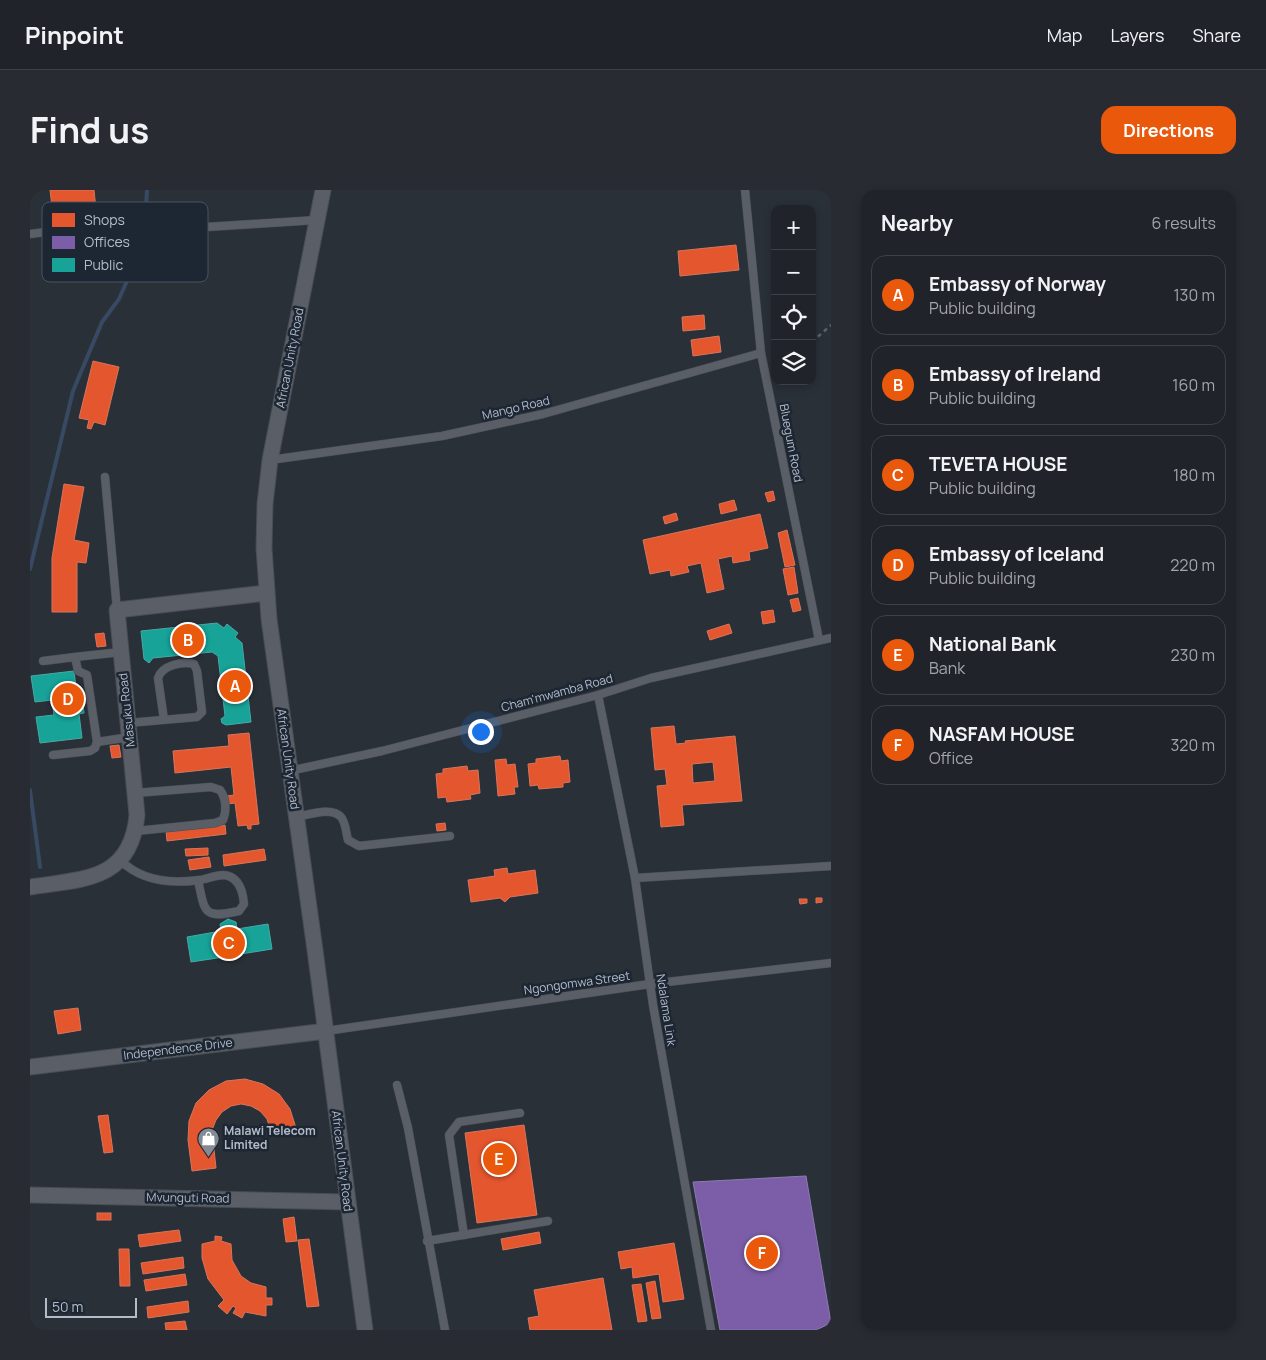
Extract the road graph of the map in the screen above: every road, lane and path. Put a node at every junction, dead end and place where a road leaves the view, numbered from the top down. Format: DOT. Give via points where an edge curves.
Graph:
graph roads {
  1 [pos="323,190"];
  2 [pos="745,190"];
  3 [pos="317,220"];
  4 [pos="208,227"];
  5 [pos="831,325"];
  6 [pos="814,340"];
  7 [pos="761,353"];
  8 [pos="270,460"];
  9 [pos="105,477"];
  10 [pos="266,593"];
  11 [pos="117,610"];
  12 [pos="831,638"];
  13 [pos="819,640"];
  14 [pos="121,652"];
  15 [pos="75,657"];
  16 [pos="43,661"];
  17 [pos="598,694"];
  18 [pos="164,720"];
  19 [pos="129,730"];
  20 [pos="97,742"];
  21 [pos="53,756"];
  22 [pos="289,772"];
  23 [pos="135,793"];
  24 [pos="296,817"];
  25 [pos="136,831"];
  26 [pos="450,836"];
  27 [pos="120,860"];
  28 [pos="831,866"];
  29 [pos="634,878"];
  30 [pos="198,880"];
  31 [pos="30,885"];
  32 [pos="831,963"];
  33 [pos="650,984"];
  34 [pos="326,1031"];
  35 [pos="30,1067"];
  36 [pos="397,1085"];
  37 [pos="520,1114"];
  38 [pos="30,1195"];
  39 [pos="347,1202"];
  40 [pos="548,1221"];
  41 [pos="464,1235"];
  42 [pos="427,1241"];
  43 [pos="365,1330"];
  44 [pos="445,1330"];
  45 [pos="711,1330"];
  1 -- 3 [label="street, African Unity Road"];
  2 -- 7 [label="lane, Bluegum Road"];
  3 -- 4 [label="lane"];
  3 -- 8 [label="street, African Unity Road"];
  5 -- 6 [label="path"];
  7 -- 8 [label="lane, Mango Road" via="543,414 442,436"];
  7 -- 13 [label="lane, Bluegum Road"];
  8 -- 10 [label="street, African Unity Road" via="265,504"];
  9 -- 11 [label="lane"];
  10 -- 11 [label="street"];
  10 -- 22 [label="street, African Unity Road"];
  11 -- 14 [label="street, Masuku Road"];
  12 -- 13 [label="lane, Cham'mwamba Road"];
  13 -- 17 [label="lane, Cham'mwamba Road" via="651,678"];
  14 -- 15 [label="lane"];
  14 -- 19 [label="street, Masuku Road"];
  15 -- 16 [label="lane"];
  15 -- 20 [label="lane" via="78,671 88,675 90,680"];
  17 -- 22 [label="lane, Cham'mwamba Road"];
  17 -- 29 [label="lane, Ndalama Link"];
  18 -- 18 [label="lane" via="197,717 202,712 198,671 194,664 189,662 166,667 160,672"];
  18 -- 19 [label="lane"];
  19 -- 20 [label="lane"];
  19 -- 23 [label="street, Masuku Road"];
  20 -- 21 [label="lane" via="90,751"];
  22 -- 24 [label="street, African Unity Road"];
  23 -- 25 [label="street, Masuku Road"];
  23 -- 25 [label="lane" via="220,790 226,814 223,820 215,823"];
  24 -- 26 [label="lane" via="330,811 337,813 345,825 348,840 359,846"];
  24 -- 34 [label="street, African Unity Road"];
  25 -- 27 [label="street, Masuku Road" via="132,845"];
  27 -- 30 [label="lane" via="130,871 144,878"];
  27 -- 31 [label="street, Masuku Road" via="89,878"];
  28 -- 29 [label="lane"];
  29 -- 33 [label="lane, Ndalama Link"];
  30 -- 30 [label="lane" via="223,875 233,878 241,887 244,904 239,911 217,916 209,913 204,906"];
  32 -- 33 [label="lane, Ngongomwa Street"];
  33 -- 34 [label="lane, Ngongomwa Street"];
  33 -- 45 [label="lane, Ndalama Link"];
  34 -- 35 [label="street, Independence Drive"];
  34 -- 39 [label="street, African Unity Road"];
  36 -- 42 [label="lane" via="408,1128"];
  37 -- 41 [label="lane" via="459,1122 449,1135"];
  38 -- 39 [label="street, Mvunguti Road"];
  39 -- 43 [label="street, African Unity Road"];
  40 -- 41 [label="lane"];
  41 -- 42 [label="lane"];
  42 -- 44 [label="lane"];
}
